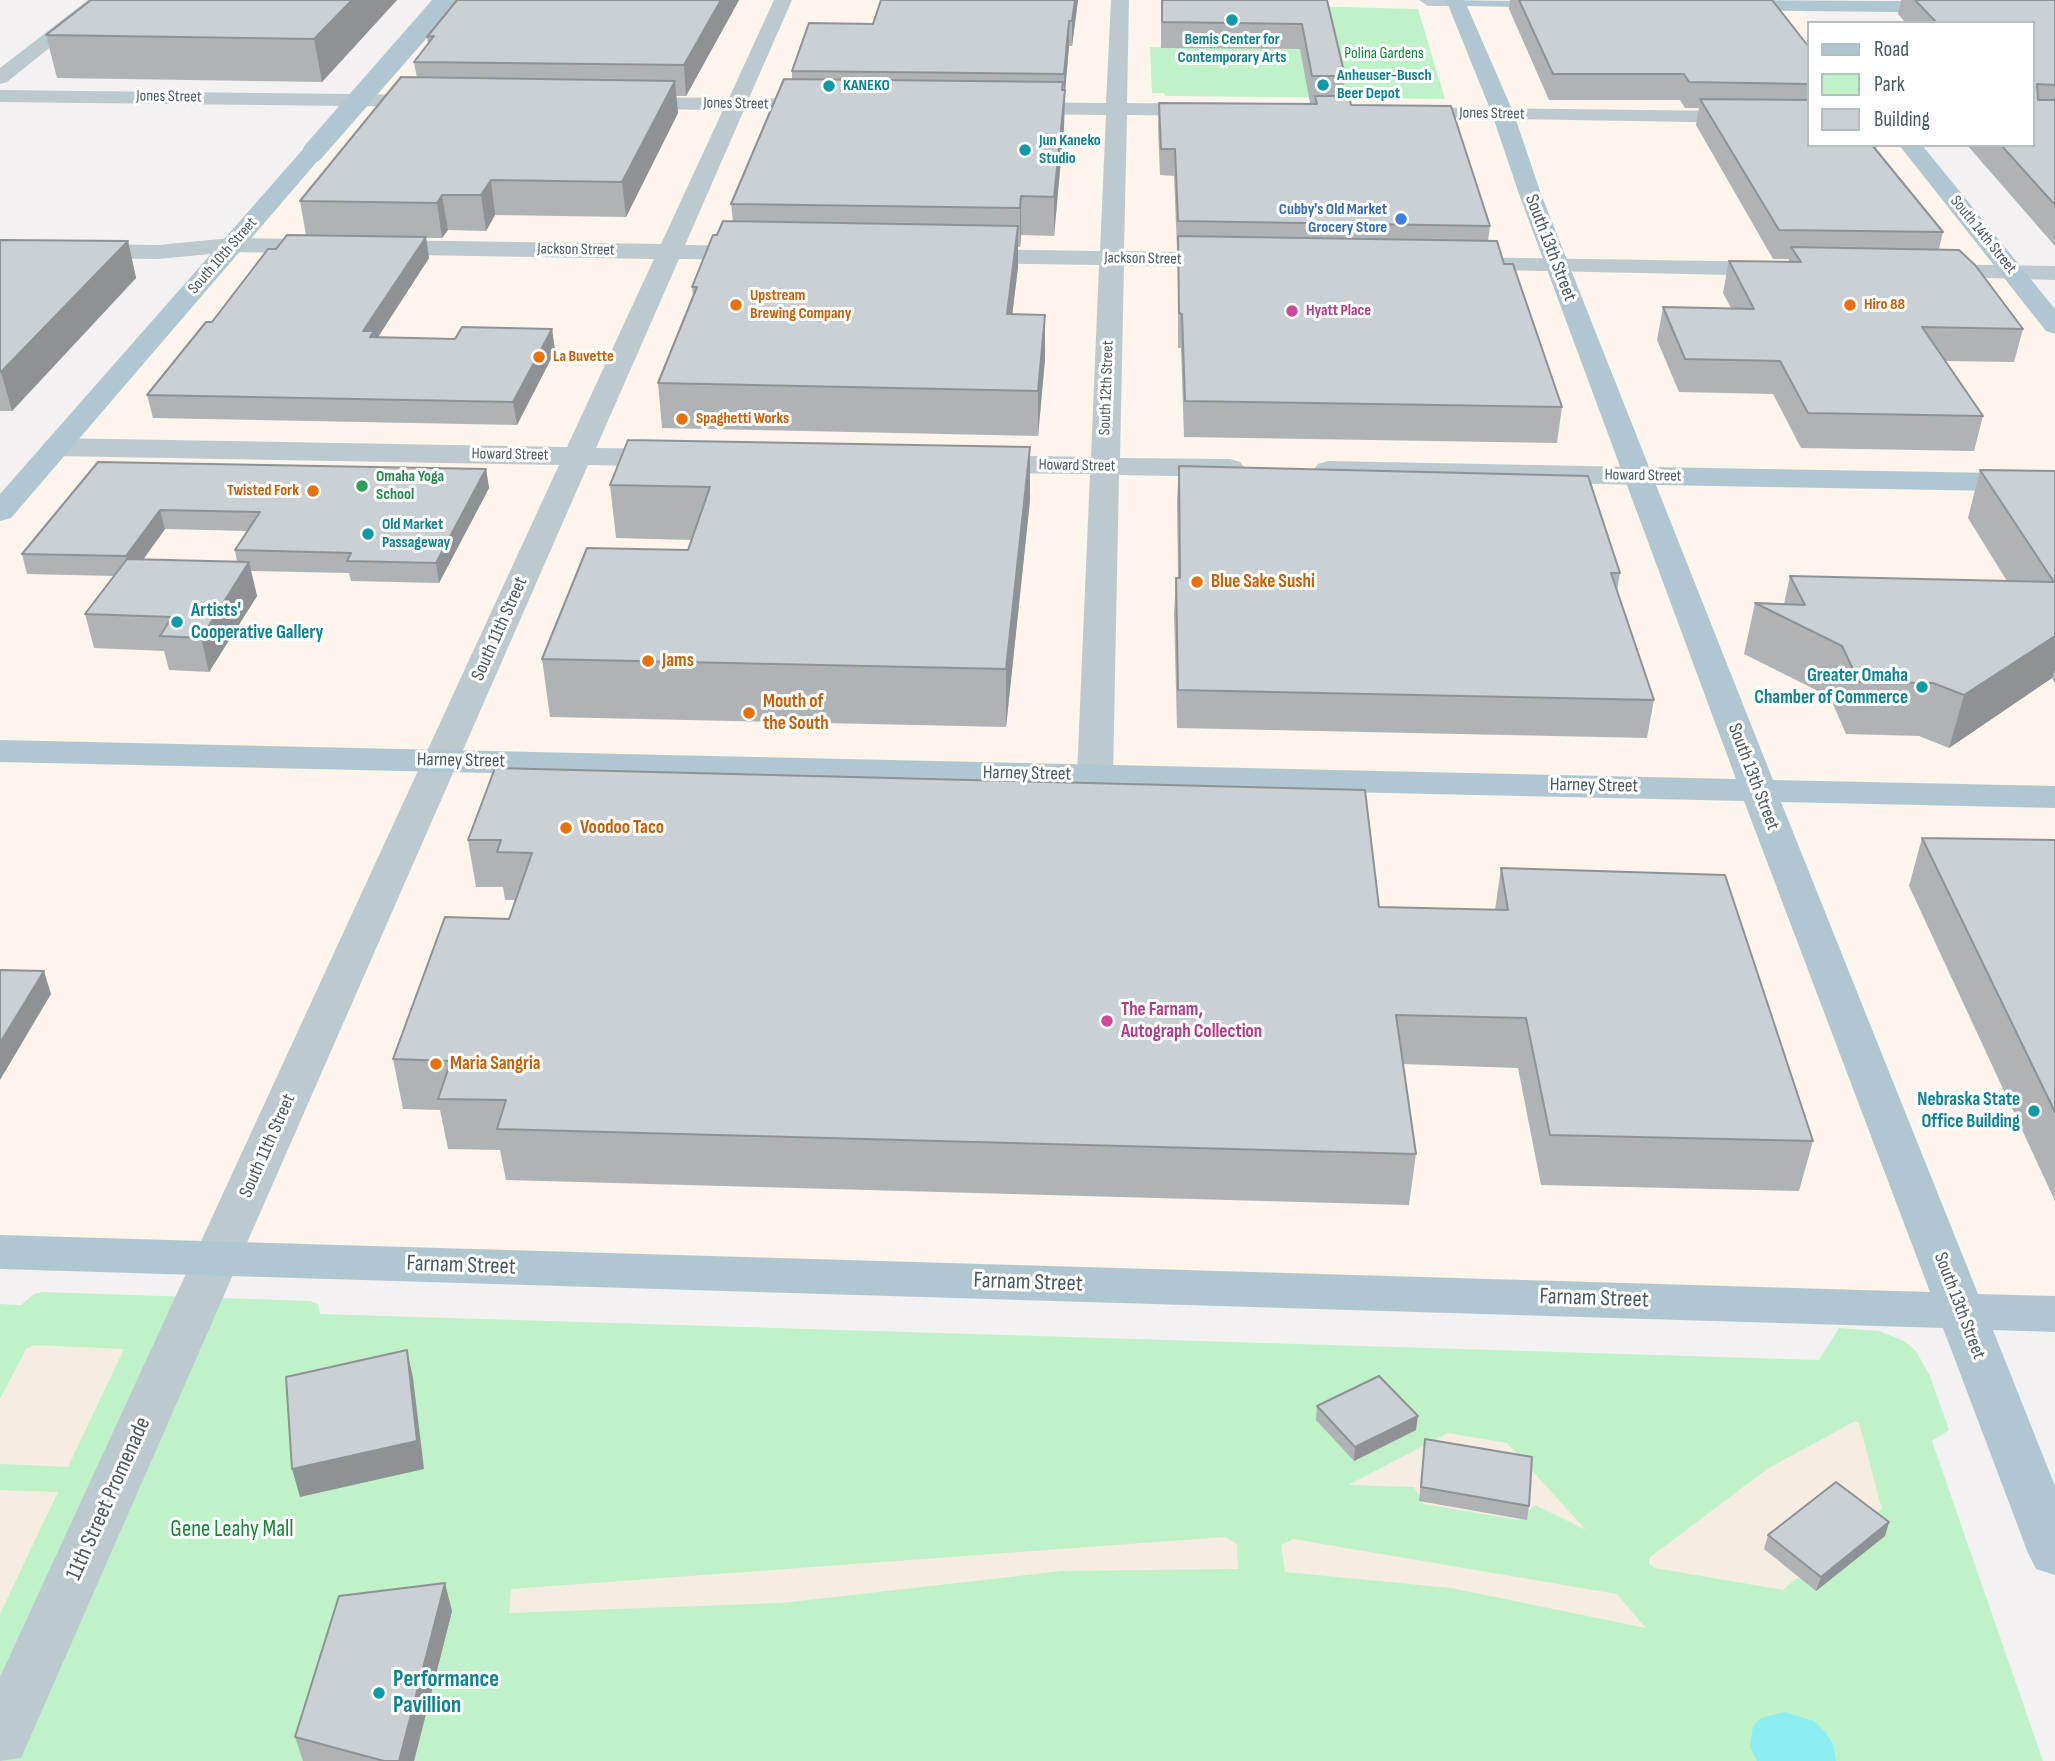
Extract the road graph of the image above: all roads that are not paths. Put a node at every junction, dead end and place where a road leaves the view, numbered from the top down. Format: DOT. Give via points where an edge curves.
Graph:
graph roads {
  1 [pos="100,0"];
  2 [pos="446,0"];
  3 [pos="783,0"];
  4 [pos="1119,0"];
  5 [pos="1428,0"];
  6 [pos="1456,0"];
  7 [pos="1579,2"];
  8 [pos="1796,2"];
  9 [pos="1702,4"];
  10 [pos="2055,8"];
  11 [pos="1810,21"];
  12 [pos="0,78"];
  13 [pos="0,96"];
  14 [pos="454,101"];
  15 [pos="605,103"];
  16 [pos="736,104"];
  17 [pos="847,106"];
  18 [pos="985,107"];
  19 [pos="1116,109"];
  20 [pos="1234,110"];
  21 [pos="1381,112"];
  22 [pos="1503,114"];
  23 [pos="1806,118"];
  24 [pos="1912,147"];
  25 [pos="0,233"];
  26 [pos="231,245"];
  27 [pos="0,250"];
  28 [pos="670,251"];
  29 [pos="784,253"];
  30 [pos="947,256"];
  31 [pos="1111,259"];
  32 [pos="1259,261"];
  33 [pos="1438,263"];
  34 [pos="1557,265"];
  35 [pos="1798,269"];
  36 [pos="1910,271"];
  37 [pos="2013,273"];
  38 [pos="2055,274"];
  39 [pos="2055,326"];
  40 [pos="56,447"];
  41 [pos="578,457"];
  42 [pos="704,459"];
  43 [pos="950,463"];
  44 [pos="1105,466"];
  45 [pos="1263,469"];
  46 [pos="1305,470"];
  47 [pos="1638,476"];
  48 [pos="2055,484"];
  49 [pos="0,512"];
  50 [pos="0,751"];
  51 [pos="441,761"];
  52 [pos="1095,775"];
  53 [pos="1758,790"];
  54 [pos="2055,797"];
  55 [pos="0,1252"];
  56 [pos="218,1258"];
  57 [pos="1961,1310"];
  58 [pos="2055,1314"];
  59 [pos="2055,1553"];
  60 [pos="0,1740"];
  1 -- 12 [label="street"];
  2 -- 26 [label="main road, South 10th Street, bridge"];
  3 -- 16 [label="street, South 11th Street"];
  4 -- 19 [label="street, South 12th Street"];
  5 -- 6 [label="street"];
  6 -- 7 [label="main road"];
  6 -- 22 [label="main road, South 13th Street"];
  8 -- 9 [label="main road"];
  8 -- 10 [label="main road"];
  8 -- 11 [label="main road"];
  13 -- 14 [label="street, Jones Street"];
  15 -- 16 [label="street, Jones Street"];
  16 -- 17 [label="street, Jones Street"];
  16 -- 28 [label="street, South 11th Street"];
  18 -- 19 [label="street"];
  19 -- 20 [label="street"];
  19 -- 31 [label="street, South 12th Street"];
  21 -- 22 [label="street, Jones Street"];
  22 -- 23 [label="street, Jones Street"];
  22 -- 34 [label="main road, South 13th Street"];
  24 -- 37 [label="main road, South 14th Street"];
  25 -- 26 [label="street, Jackson Street" via="176,236"];
  26 -- 27 [label="street, Jackson Street" via="158,253"];
  26 -- 28 [label="street, Jackson Street"];
  26 -- 40 [label="main road, South 10th Street"];
  28 -- 29 [label="street, Jackson Street"];
  28 -- 41 [label="street, South 11th Street"];
  30 -- 31 [label="street, Jackson Street"];
  31 -- 32 [label="street, Jackson Street"];
  31 -- 44 [label="street, South 12th Street"];
  33 -- 34 [label="street"];
  34 -- 35 [label="street"];
  34 -- 47 [label="main road, South 13th Street"];
  36 -- 37 [label="street"];
  37 -- 38 [label="street"];
  37 -- 39 [label="main road, South 14th Street"];
  40 -- 41 [label="street, Howard Street"];
  40 -- 49 [label="main road, South 10th Street"];
  41 -- 42 [label="street, Howard Street"];
  41 -- 51 [label="street, South 11th Street"];
  43 -- 44 [label="street, Howard Street"];
  44 -- 45 [label="street, Howard Street"];
  44 -- 52 [label="street, South 12th Street"];
  46 -- 47 [label="street, Howard Street"];
  47 -- 48 [label="main road, Howard Street"];
  47 -- 53 [label="main road, South 13th Street"];
  50 -- 51 [label="main road, Harney Street"];
  51 -- 52 [label="main road, Harney Street"];
  51 -- 56 [label="street, South 11th Street"];
  52 -- 53 [label="main road, Harney Street"];
  53 -- 54 [label="main road, Harney Street"];
  53 -- 57 [label="main road, South 13th Street"];
  55 -- 56 [label="main road, Farnam Street"];
  56 -- 57 [label="main road, Farnam Street"];
  56 -- 60 [label="street, 11th Street Promenade"];
  57 -- 58 [label="main road, Farnam Street"];
  57 -- 59 [label="main road, South 13th Street"];
}
